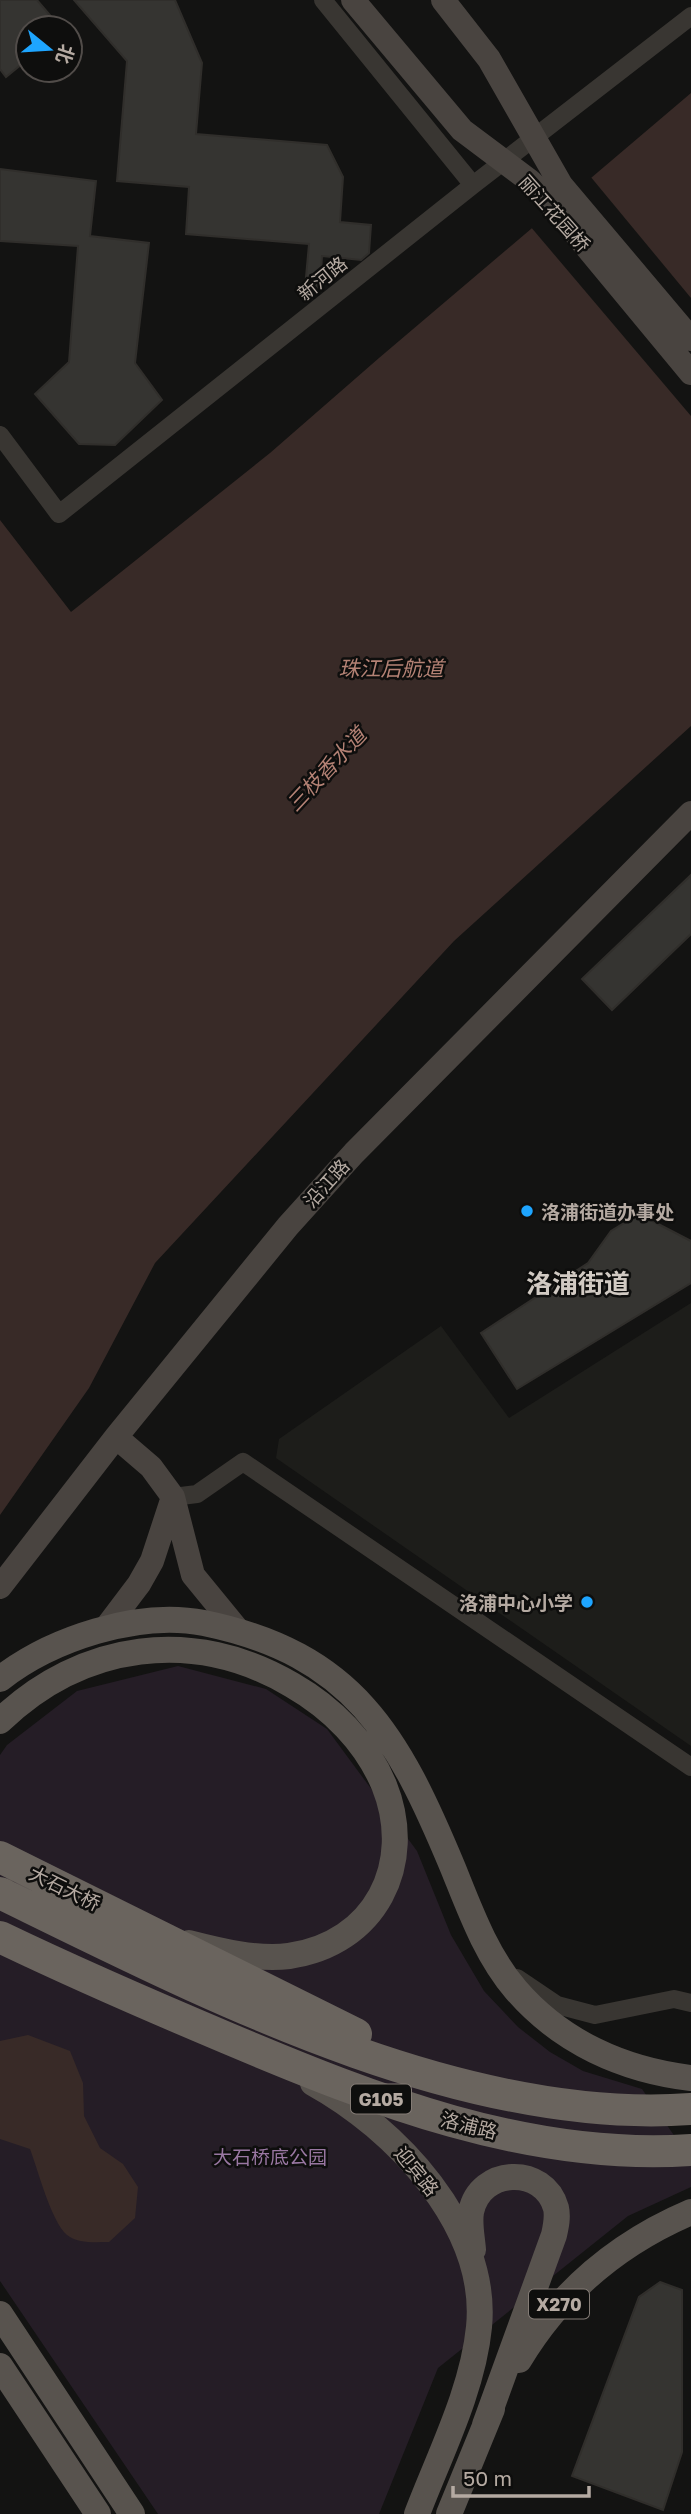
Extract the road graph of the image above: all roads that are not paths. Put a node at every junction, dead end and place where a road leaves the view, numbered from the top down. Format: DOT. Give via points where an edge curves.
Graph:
graph roads {
  1 [pos="323,0"];
  2 [pos="353,0"];
  3 [pos="443,0"];
  4 [pos="691,16"];
  5 [pos="473,184"];
  6 [pos="691,339"];
  7 [pos="691,373"];
  8 [pos="0,435"];
  9 [pos="691,813"];
  10 [pos="116,1437"];
  11 [pos="173,1497"];
  12 [pos="0,1587"];
  13 [pos="105,1629"];
  14 [pos="238,1630"];
  15 [pos="0,1679"];
  16 [pos="0,1721"];
  17 [pos="691,1767"];
  18 [pos="0,1857"];
  19 [pos="0,1893"];
  20 [pos="130,1920"];
  21 [pos="0,1937"];
  22 [pos="117,1950"];
  23 [pos="494,1958"];
  24 [pos="102,1985"];
  25 [pos="691,2003"];
  26 [pos="685,2077"];
  27 [pos="467,2085"];
  28 [pos="684,2110"];
  29 [pos="683,2151"];
  30 [pos="682,2216"];
  31 [pos="479,2297"];
  32 [pos="0,2314"];
  33 [pos="0,2366"];
  34 [pos="485,2425"];
  35 [pos="98,2514"];
  36 [pos="132,2514"];
  37 [pos="417,2514"];
  38 [pos="449,2514"];
  1 -- 5 [label="street"];
  2 -- 7 [label="street, 丽江花园桥, bridge" via="455,123 546,198"];
  3 -- 6 [label="street, 丽江花园桥, bridge" via="489,59 561,185"];
  4 -- 5 [label="street, 新河路"];
  5 -- 8 [label="street, 新河路" via="60,514"];
  9 -- 10 [label="street, 沿江路" via="354,1153 246,1275"];
  10 -- 11 [label="street" via="151,1467"];
  10 -- 12 [label="street, 沿江路"];
  11 -- 13 [label="street" via="152,1560"];
  11 -- 14 [label="street" via="193,1575"];
  11 -- 17 [label="street" via="197,1494 243,1462"];
  13 -- 14 [label="main road" via="174,1620"];
  13 -- 15 [label="main road" via="42,1652"];
  14 -- 23 [label="main road" via="283,1647 317,1667 375,1719 416,1784"];
  16 -- 20 [label="main road" via="35,1691 87,1664 138,1652 187,1650 237,1660 282,1679 326,1708 369,1756 393,1813 394,1856 377,1904 349,1932 312,1950 267,1956 202,1946"];
  18 -- 20 [label="highway, 大石大桥 / G105"];
  19 -- 22 [label="highway, 大石大桥 / G105"];
  20 -- 27 [label="highway, 洛浦路 / G105"];
  21 -- 24 [label="highway, G105"];
  22 -- 27 [label="highway, 洛浦路 / G105" via="314,2037"];
  23 -- 25 [label="street" via="557,2005 595,2015 674,1999"];
  23 -- 26 [label="main road" via="526,2001 568,2036 617,2060"];
  24 -- 29 [label="highway, 洛浦路 / G105" via="300,2069 427,2115 552,2143"];
  24 -- 31 [label="main road, 迎宾路" via="298,2076 338,2098 381,2131 439,2198 464,2245"];
  27 -- 28 [label="highway, 洛浦路 / G105" via="575,2106"];
  30 -- 34 [label="main road, X270" via="620,2250 565,2297 524,2351"];
  31 -- 34 [label="main road" via="470,2223 477,2195 499,2178 513,2176 534,2182 554,2204 554,2235"];
  31 -- 37 [label="main road, 迎宾路" via="479,2327 463,2396"];
  32 -- 36 [label="main road"];
  33 -- 35 [label="main road"];
  34 -- 38 [label="main road, X270"];
}
